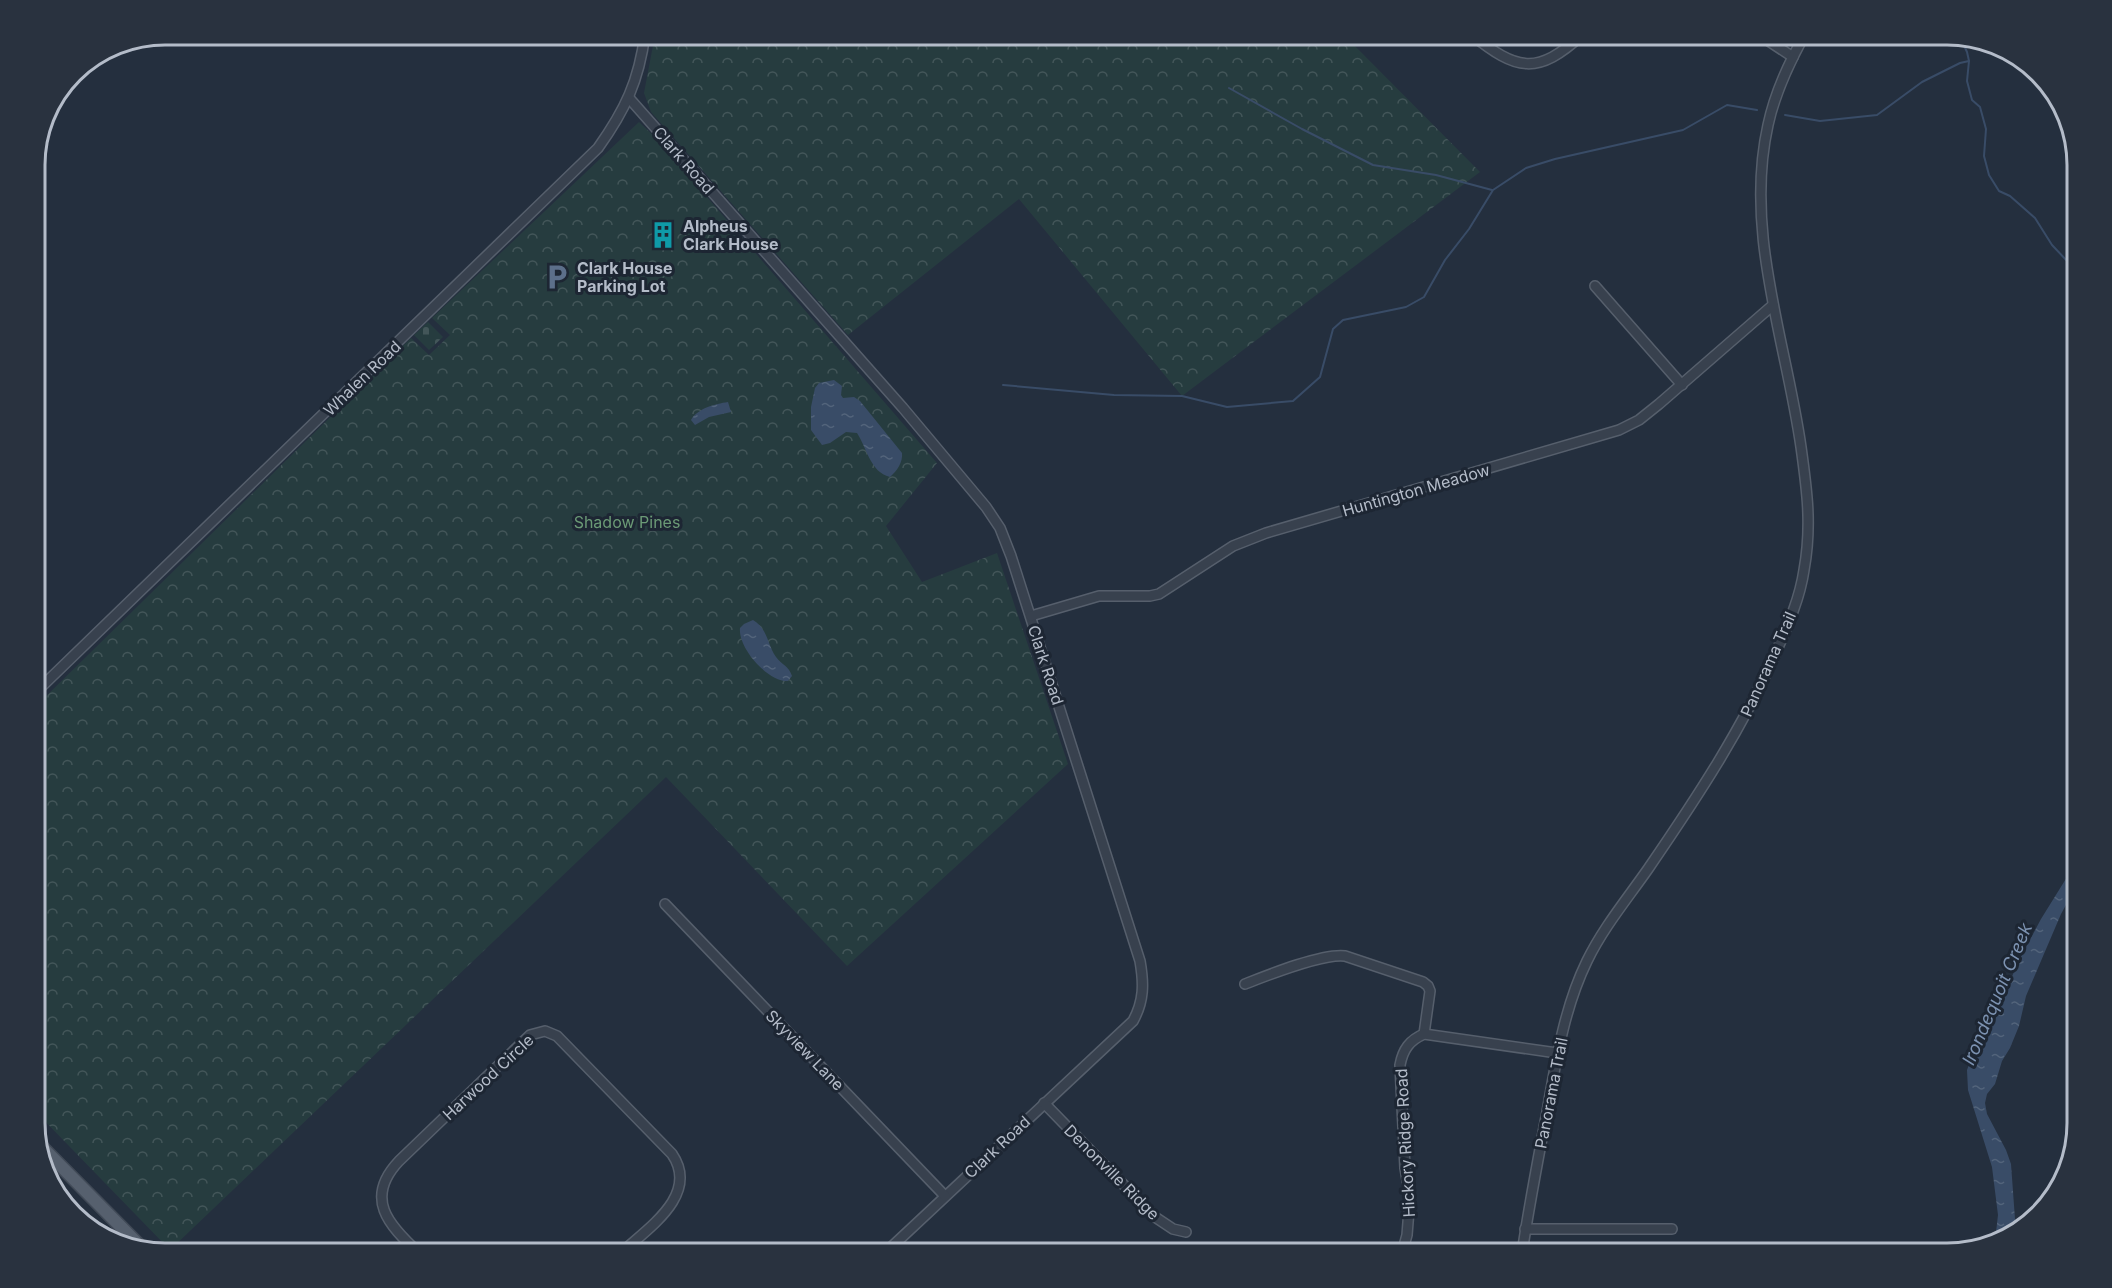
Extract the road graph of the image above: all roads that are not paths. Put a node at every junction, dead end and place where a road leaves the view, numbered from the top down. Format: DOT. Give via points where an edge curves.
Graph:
graph roads {
  1 [pos="644,45"];
  2 [pos="1485,45"];
  3 [pos="1570,45"];
  4 [pos="1775,45"];
  5 [pos="1799,45"];
  6 [pos="1793,57"];
  7 [pos="629,98"];
  8 [pos="1595,286"];
  9 [pos="1773,305"];
  10 [pos="1682,385"];
  11 [pos="1031,616"];
  12 [pos="45,683"];
  13 [pos="665,904"];
  14 [pos="1245,984"];
  15 [pos="1424,1034"];
  16 [pos="1557,1053"];
  17 [pos="1044,1103"];
  18 [pos="49,1154"];
  19 [pos="945,1196"];
  20 [pos="1672,1229"];
  21 [pos="1525,1230"];
  22 [pos="1186,1232"];
  23 [pos="133,1239"];
  24 [pos="409,1243"];
  25 [pos="632,1243"];
  26 [pos="896,1243"];
  27 [pos="1405,1243"];
  28 [pos="1523,1243"];
  1 -- 7 [label="street, Whalen Road"];
  2 -- 3 [label="street" via="1501,57 1525,63 1553,58"];
  4 -- 6 [label="street"];
  5 -- 6 [label="street, Panorama Trail"];
  6 -- 9 [label="street, Panorama Trail" via="1768,124 1762,168 1762,224"];
  7 -- 11 [label="street, Clark Road" via="986,507 1006,541"];
  7 -- 12 [label="street, Whalen Road" via="588,159"];
  8 -- 10 [label="street"];
  9 -- 10 [label="street, Huntington Meadow"];
  9 -- 16 [label="street, Panorama Trail" via="1809,510 1804,575 1796,603 1740,726 1587,961"];
  10 -- 11 [label="street, Huntington Meadow" via="1639,420 1619,430 1266,533 1233,546 1159,594 1093,597"];
  11 -- 17 [label="street, Clark Road" via="1135,944 1144,989 1132,1021"];
  13 -- 19 [label="street, Skyview Lane"];
  14 -- 15 [label="street" via="1314,961 1345,956 1428,986"];
  15 -- 16 [label="street"];
  15 -- 27 [label="street, Hickory Ridge Road" via="1409,1043 1400,1065 1410,1197"];
  16 -- 21 [label="street, Panorama Trail"];
  17 -- 19 [label="street, Clark Road"];
  17 -- 22 [label="street, Denonville Ridge" via="1155,1217"];
  18 -- 23 [label="main road"];
  19 -- 26 [label="street, Clark Road"];
  20 -- 21 [label="street"];
  21 -- 28 [label="street, Panorama Trail"];
  24 -- 25 [label="street, Harwood Circle" via="383,1211 381,1188 385,1178 530,1035 544,1031 557,1036 672,1154 680,1170 680,1187 673,1202"];
}
